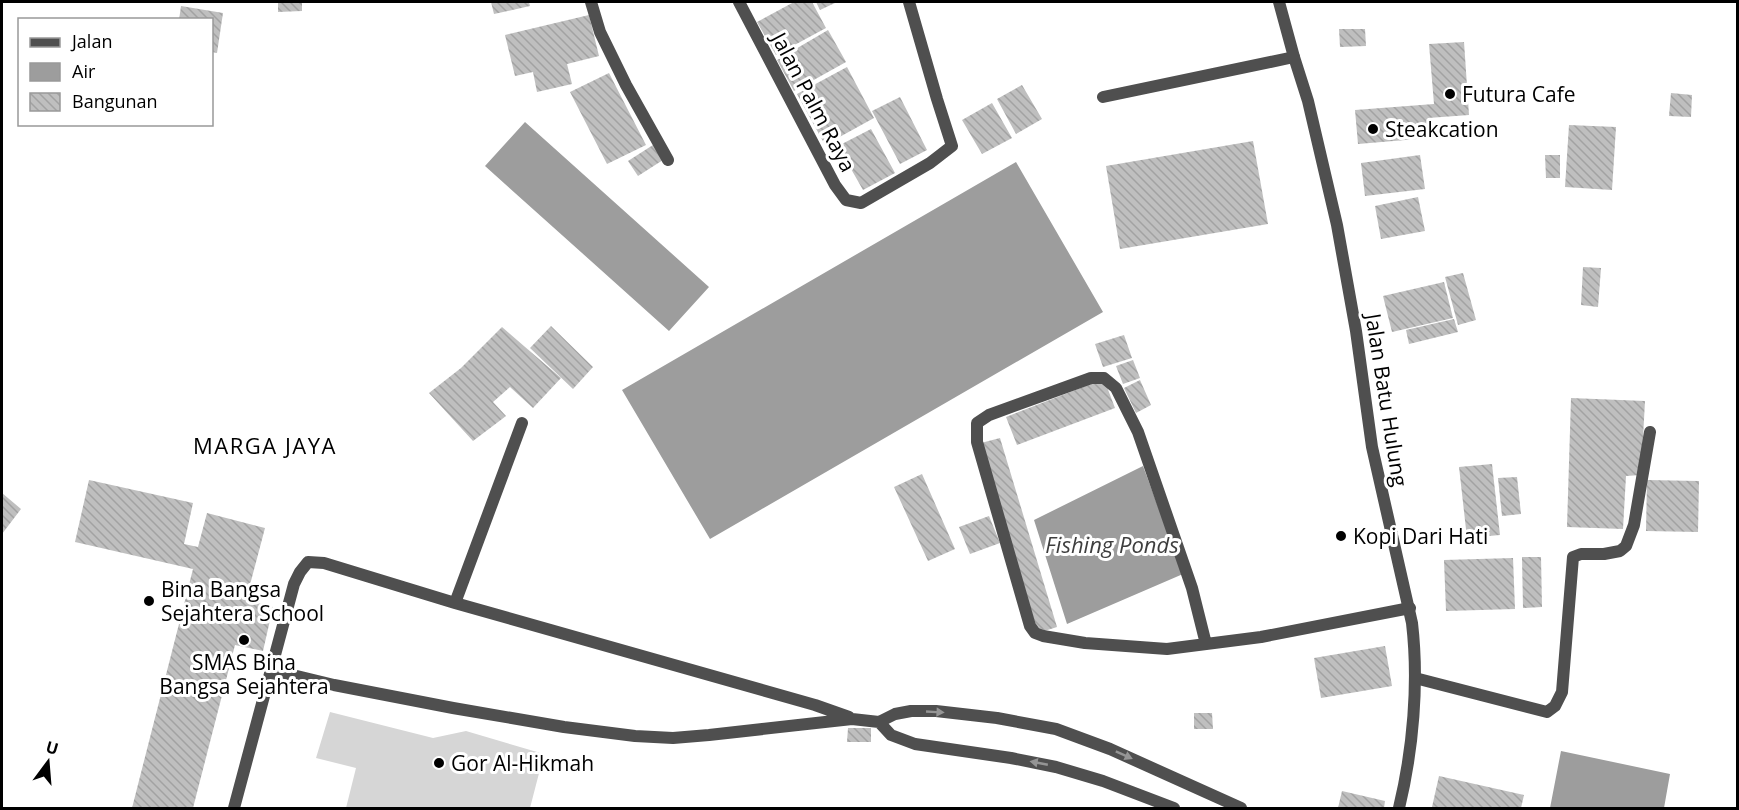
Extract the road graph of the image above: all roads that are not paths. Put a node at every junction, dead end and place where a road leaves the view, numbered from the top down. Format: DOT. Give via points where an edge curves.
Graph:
graph roads {
  1 [pos="591,2"];
  2 [pos="739,2"];
  3 [pos="909,2"];
  4 [pos="1279,2"];
  5 [pos="1294,57"];
  6 [pos="1103,97"];
  7 [pos="668,160"];
  8 [pos="522,423"];
  9 [pos="1650,432"];
  10 [pos="455,603"];
  11 [pos="1410,608"];
  12 [pos="1206,644"];
  13 [pos="272,670"];
  14 [pos="1415,678"];
  15 [pos="852,719"];
  16 [pos="879,722"];
  17 [pos="234,808"];
  18 [pos="1174,808"];
  19 [pos="1240,808"];
  20 [pos="1399,808"];
  1 -- 7 [label="street" via="600,32"];
  2 -- 3 [label="street, Jalan Palm Raya" via="835,185 846,200 861,203 952,146"];
  4 -- 5 [label="street, Jalan Batu Hulung"];
  5 -- 6 [label="street"];
  5 -- 11 [label="street, Jalan Batu Hulung" via="1337,225 1372,447"];
  8 -- 10 [label="street"];
  9 -- 14 [label="street" via="1634,525 1626,546 1620,551 1573,557 1562,692 1556,706 1547,712"];
  10 -- 13 [label="street" via="324,563 308,562 294,584"];
  10 -- 15 [label="street" via="815,705"];
  11 -- 12 [label="street"];
  11 -- 14 [label="street, Jalan Batu Hulung"];
  12 -- 12 [label="street" via="1167,649 1085,643 1035,633 977,442 977,423 989,415 1091,378 1104,378 1116,387 1138,432 1192,588"];
  13 -- 15 [label="street" via="453,708 634,736 672,738"];
  13 -- 17 [label="street"];
  14 -- 20 [label="street, Jalan Batu Hulung" via="1408,770"];
  15 -- 16 [label="street"];
  18 -- 16 [label="street, one-way" via="1056,767 915,744 891,735"];
  16 -- 19 [label="street, one-way" via="895,714 936,711 1047,727 1110,748"];
}
